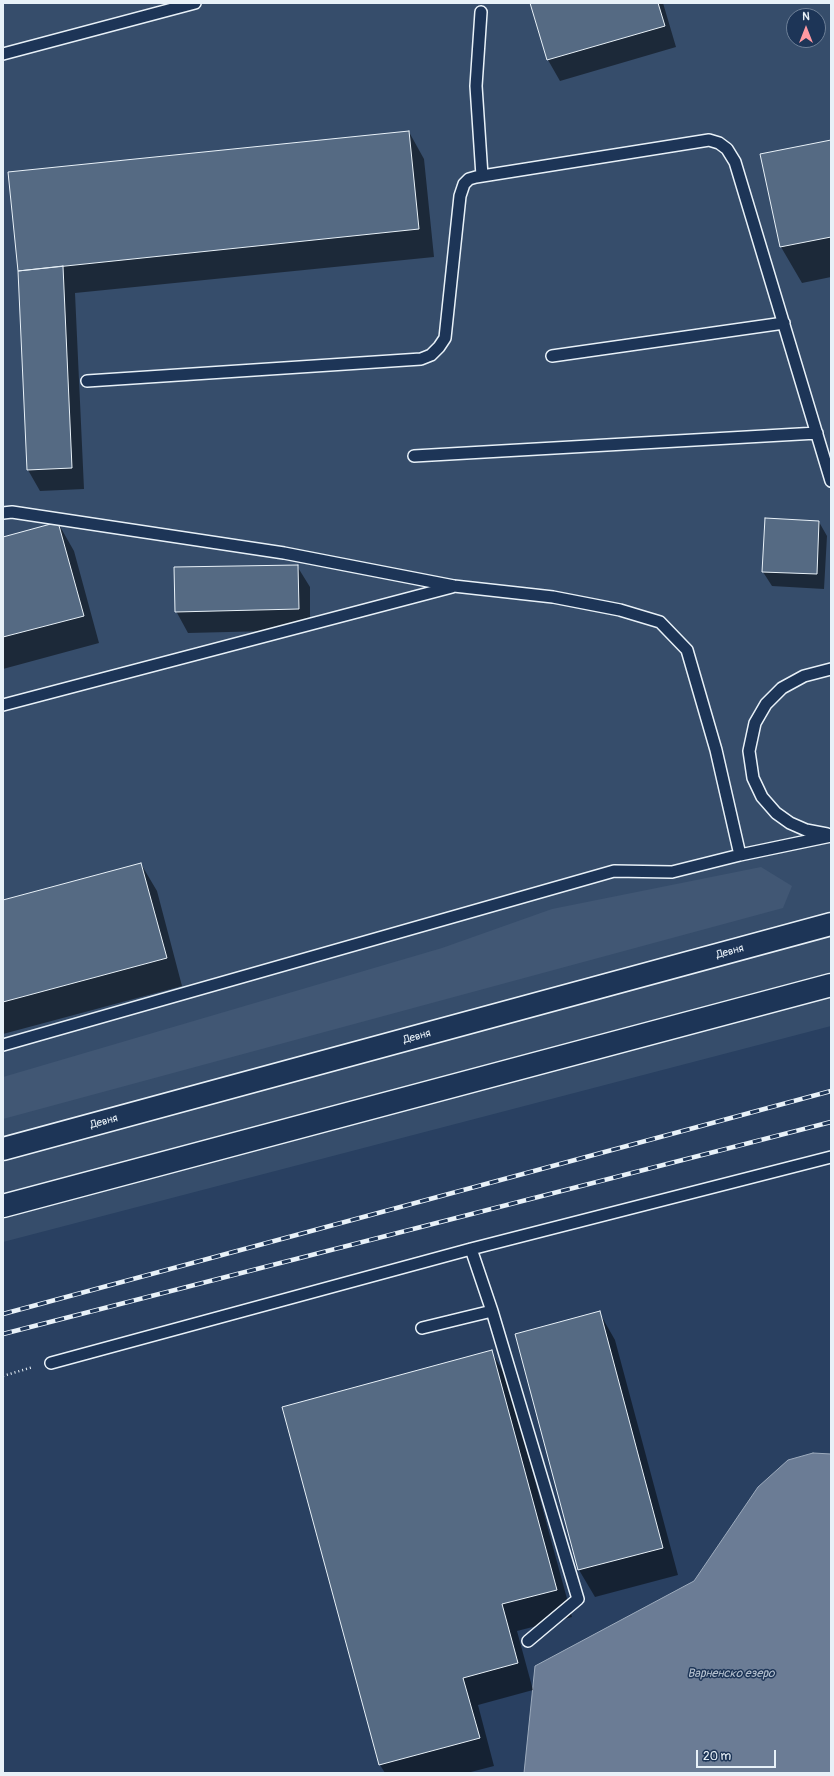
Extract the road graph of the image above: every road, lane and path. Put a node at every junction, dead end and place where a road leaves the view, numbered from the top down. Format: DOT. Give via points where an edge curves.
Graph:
graph roads {
  1 [pos="195,3"];
  2 [pos="482,12"];
  3 [pos="3,54"];
  4 [pos="482,176"];
  5 [pos="784,323"];
  6 [pos="552,356"];
  7 [pos="87,381"];
  8 [pos="817,433"];
  9 [pos="414,456"];
  10 [pos="831,481"];
  11 [pos="3,513"];
  12 [pos="454,586"];
  13 [pos="831,669"];
  14 [pos="3,705"];
  15 [pos="831,835"];
  16 [pos="740,855"];
  17 [pos="831,924"];
  18 [pos="831,985"];
  19 [pos="3,1045"];
  20 [pos="3,1149"];
  21 [pos="831,1157"];
  22 [pos="3,1206"];
  23 [pos="471,1249"];
  24 [pos="492,1311"];
  25 [pos="422,1328"];
  26 [pos="51,1362"];
  27 [pos="3,1376"];
  28 [pos="528,1641"];
  1 -- 3 [label="lane"];
  2 -- 4 [label="lane" via="476,86"];
  4 -- 5 [label="lane" via="700,141 719,143 727,148 734,162"];
  4 -- 7 [label="lane" via="469,179 461,190 447,327 445,338 431,355 410,360"];
  5 -- 6 [label="lane"];
  5 -- 8 [label="lane"];
  8 -- 9 [label="lane"];
  8 -- 10 [label="lane"];
  11 -- 12 [label="lane" via="12,512 284,554"];
  12 -- 14 [label="lane"];
  12 -- 16 [label="lane" via="553,597 620,610 660,622 687,650 716,750"];
  13 -- 15 [label="lane" via="804,676 782,688 766,704 755,723 749,751 753,778 762,797 776,813 790,824"];
  15 -- 16 [label="lane"];
  16 -- 19 [label="lane" via="672,872 614,871"];
  17 -- 20 [label="main road, Девня"];
  18 -- 22 [label="main road"];
  21 -- 23 [label="lane"];
  23 -- 24 [label="lane"];
  23 -- 26 [label="lane"];
  24 -- 25 [label="lane"];
  24 -- 28 [label="lane" via="578,1598"];
  26 -- 27 [label="path"];
}
